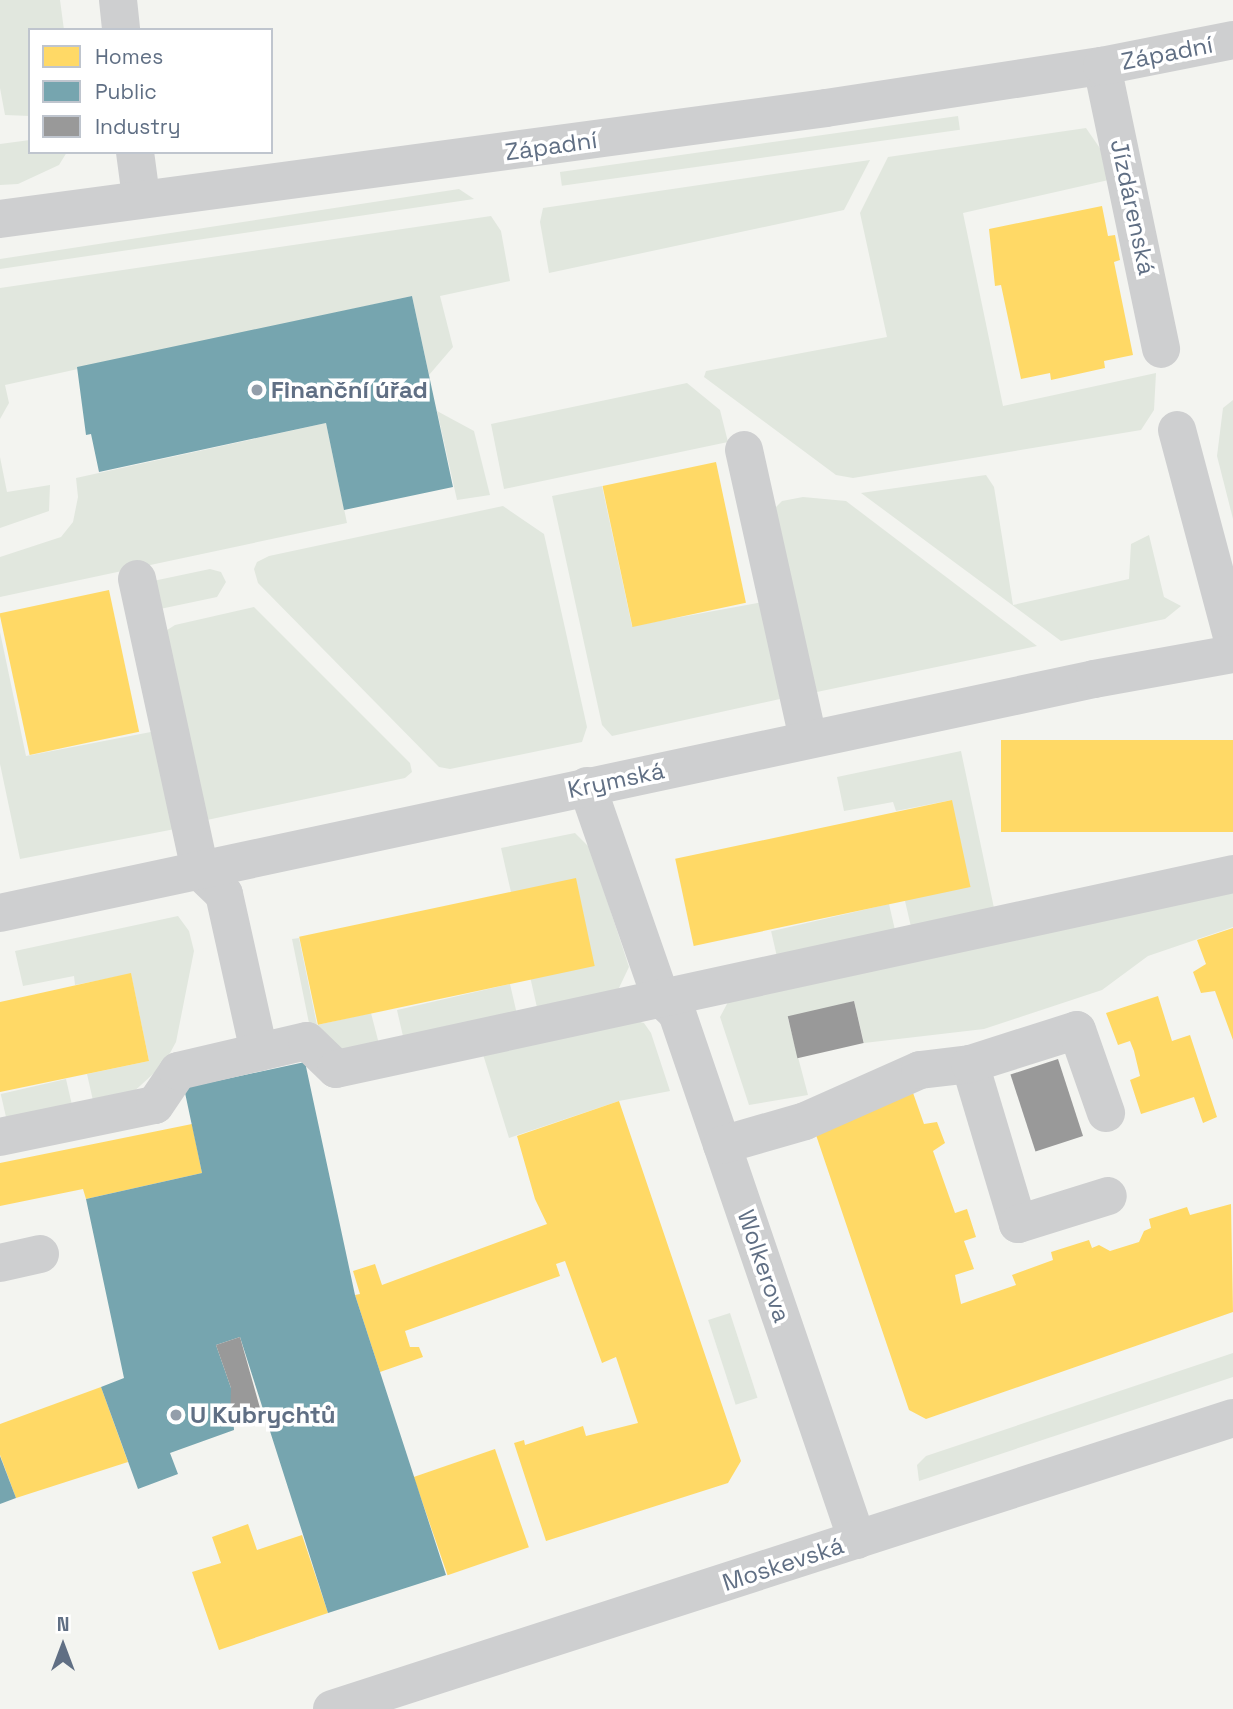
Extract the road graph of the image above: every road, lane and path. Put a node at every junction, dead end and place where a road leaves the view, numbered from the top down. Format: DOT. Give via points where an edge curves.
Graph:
graph roads {
  1 [pos="118,0"];
  2 [pos="121,28"];
  3 [pos="1233,40"];
  4 [pos="1233,57"];
  5 [pos="1102,66"];
  6 [pos="135,154"];
  7 [pos="141,197"];
  8 [pos="0,219"];
  9 [pos="1161,349"];
  10 [pos="1177,430"];
  11 [pos="744,450"];
  12 [pos="136,579"];
  13 [pos="1233,640"];
  14 [pos="1233,654"];
  15 [pos="808,739"];
  16 [pos="587,786"];
  17 [pos="200,872"];
  18 [pos="1233,874"];
  19 [pos="0,912"];
  20 [pos="661,998"];
  21 [pos="259,1052"];
  22 [pos="970,1064"];
  23 [pos="1106,1113"];
  24 [pos="0,1137"];
  25 [pos="722,1145"];
  26 [pos="1108,1196"];
  27 [pos="40,1254"];
  28 [pos="0,1263"];
  29 [pos="1233,1418"];
  30 [pos="857,1540"];
  31 [pos="332,1709"];
  1 -- 2 [label="street"];
  3 -- 5 [label="street, Západní"];
  4 -- 5 [label="street, Západní"];
  5 -- 7 [label="street, Západní" via="454,160"];
  5 -- 9 [label="street, Jízdárenská"];
  6 -- 7 [label="street"];
  7 -- 8 [label="street, Západní"];
  10 -- 13 [label="street"];
  11 -- 15 [label="street"];
  12 -- 17 [label="street"];
  14 -- 15 [label="street, Krymská"];
  15 -- 16 [label="street, Krymská"];
  16 -- 17 [label="street, Krymská"];
  16 -- 20 [label="street, Wolkerova"];
  17 -- 19 [label="street, Krymská"];
  17 -- 21 [label="street" via="224,894"];
  18 -- 20 [label="street"];
  20 -- 21 [label="street" via="336,1069 307,1041"];
  20 -- 25 [label="street, Wolkerova" via="677,1013"];
  21 -- 24 [label="street" via="178,1071 155,1105"];
  22 -- 23 [label="street" via="1077,1030"];
  22 -- 25 [label="street" via="920,1070 805,1121"];
  22 -- 26 [label="street" via="1018,1224"];
  25 -- 30 [label="street, Wolkerova"];
  27 -- 28 [label="street"];
  29 -- 30 [label="street, Moskevská"];
  30 -- 31 [label="street, Moskevská"];
}
